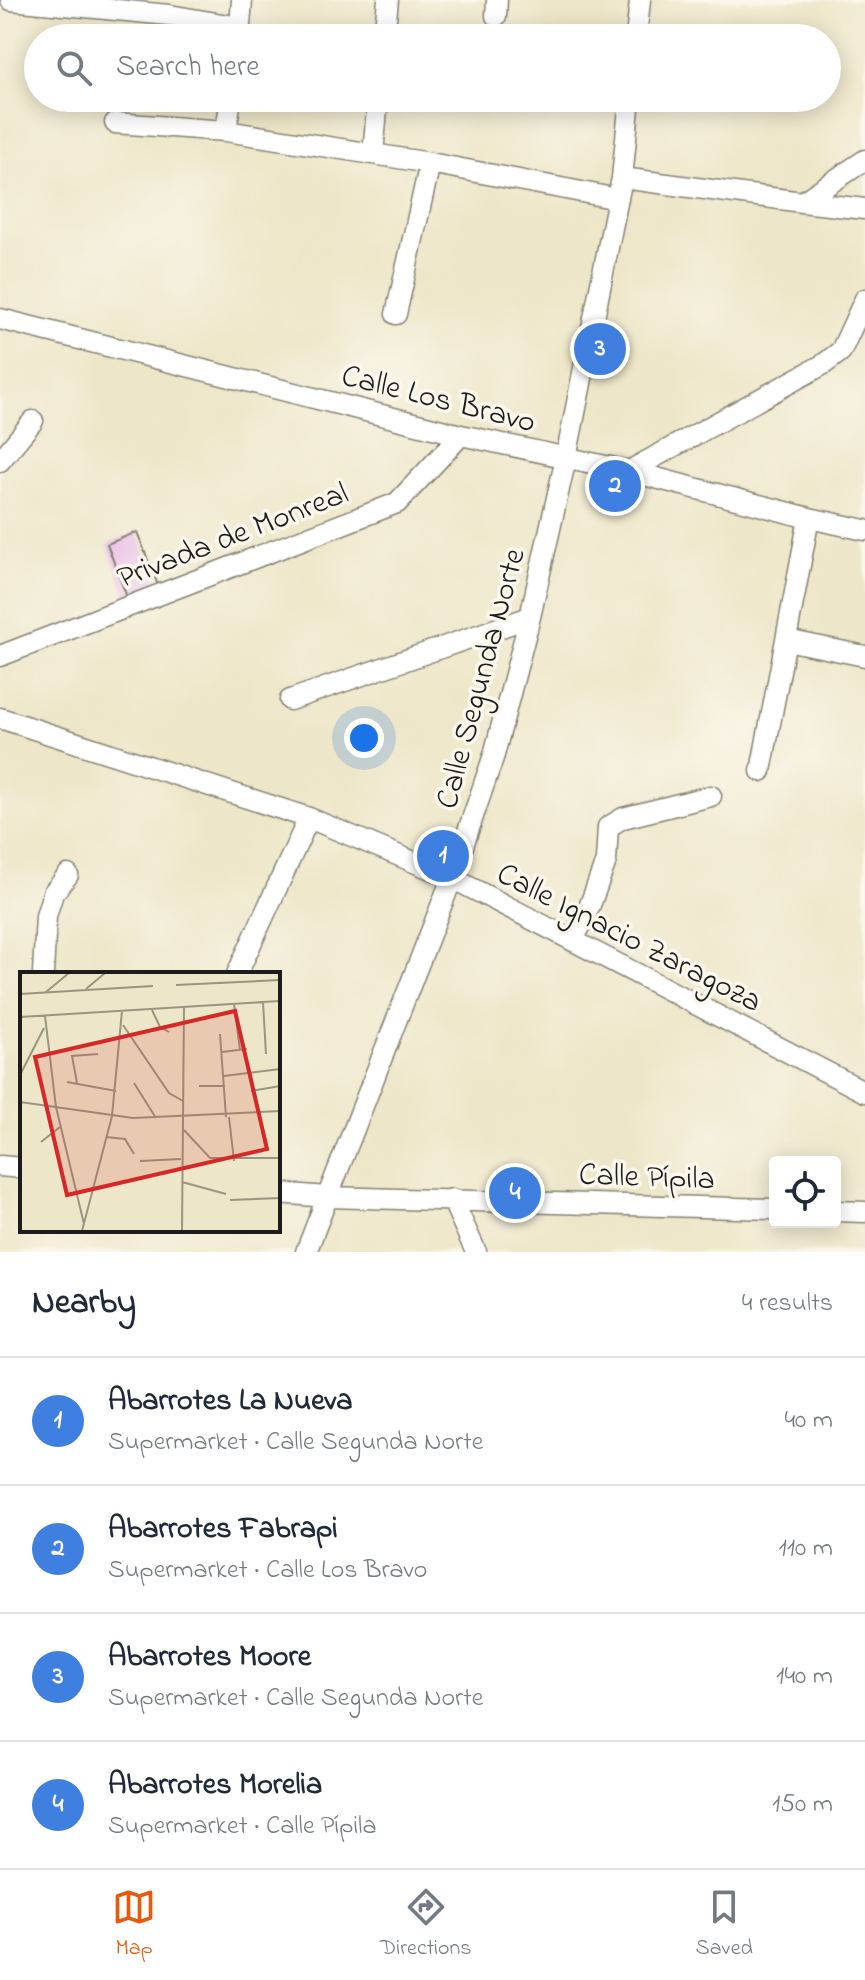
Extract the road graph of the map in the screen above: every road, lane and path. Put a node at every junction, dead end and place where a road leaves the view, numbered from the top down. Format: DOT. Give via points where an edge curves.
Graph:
graph roads {
  1 [pos="11,0"];
  2 [pos="242,0"];
  3 [pos="388,0"];
  4 [pos="640,0"];
  5 [pos="206,24"];
  6 [pos="240,24"];
  7 [pos="385,24"];
  8 [pos="637,24"];
  9 [pos="229,112"];
  10 [pos="377,112"];
  11 [pos="629,112"];
  12 [pos="115,123"];
  13 [pos="226,131"];
  14 [pos="373,154"];
  15 [pos="865,160"];
  16 [pos="430,163"];
  17 [pos="622,178"];
  18 [pos="618,199"];
  19 [pos="802,202"];
  20 [pos="865,209"];
  21 [pos="865,299"];
  22 [pos="396,314"];
  23 [pos="0,319"];
  24 [pos="33,421"];
  25 [pos="461,435"];
  26 [pos="566,458"];
  27 [pos="0,461"];
  28 [pos="629,471"];
  29 [pos="809,518"];
  30 [pos="865,530"];
  31 [pos="530,617"];
  32 [pos="786,640"];
  33 [pos="0,656"];
  34 [pos="865,656"];
  35 [pos="290,700"];
  36 [pos="0,718"];
  37 [pos="761,771"];
  38 [pos="711,796"];
  39 [pos="309,818"];
  40 [pos="68,875"];
  41 [pos="452,878"];
  42 [pos="573,941"];
  43 [pos="43,972"];
  44 [pos="238,972"];
  45 [pos="865,1092"];
  46 [pos="0,1166"];
  47 [pos="20,1168"];
  48 [pos="280,1193"];
  49 [pos="327,1197"];
  50 [pos="452,1199"];
  51 [pos="769,1209"];
  52 [pos="841,1211"];
  53 [pos="865,1212"];
  54 [pos="306,1252"];
  55 [pos="476,1252"];
  1 -- 5 [label="street" via="169,15"];
  2 -- 6 [label="street"];
  3 -- 7 [label="street"];
  4 -- 8 [label="street"];
  9 -- 13 [label="street"];
  10 -- 14 [label="street"];
  11 -- 17 [label="street, Calle Segunda Norte"];
  12 -- 13 [label="street"];
  13 -- 14 [label="street"];
  14 -- 16 [label="street"];
  15 -- 19 [label="street"];
  16 -- 18 [label="street"];
  16 -- 22 [label="street"];
  17 -- 18 [label="street, Calle Segunda Norte"];
  17 -- 19 [label="street"];
  18 -- 26 [label="street, Calle Segunda Norte"];
  19 -- 20 [label="street"];
  21 -- 28 [label="street" via="841,351 824,364"];
  23 -- 25 [label="street, Calle Los Bravo"];
  24 -- 27 [label="street"];
  25 -- 26 [label="street, Calle Los Bravo"];
  25 -- 33 [label="street, Privada de Monreal" via="397,503"];
  26 -- 28 [label="street, Calle Los Bravo"];
  26 -- 31 [label="street, Calle Segunda Norte"];
  28 -- 29 [label="street, Calle Los Bravo"];
  29 -- 30 [label="street, Calle Los Bravo"];
  29 -- 32 [label="street"];
  31 -- 35 [label="street"];
  31 -- 41 [label="street, Calle Segunda Norte" via="494,755"];
  32 -- 34 [label="street"];
  32 -- 37 [label="street"];
  36 -- 39 [label="street, Calle Ignacio Zaragoza"];
  38 -- 42 [label="street" via="623,818 608,827 606,861"];
  39 -- 41 [label="street, Calle Ignacio Zaragoza"];
  39 -- 44 [label="street"];
  40 -- 43 [label="street" via="53,893 46,916"];
  41 -- 42 [label="street, Calle Ignacio Zaragoza"];
  41 -- 49 [label="street, Calle Segunda Norte"];
  42 -- 45 [label="street, Calle Ignacio Zaragoza"];
  46 -- 47 [label="street"];
  48 -- 49 [label="street, Calle Pípila"];
  49 -- 50 [label="street, Calle Pípila"];
  49 -- 54 [label="street, Calle Segunda Norte"];
  50 -- 51 [label="street, Calle Pípila"];
  50 -- 55 [label="street"];
  52 -- 53 [label="street"];
}
